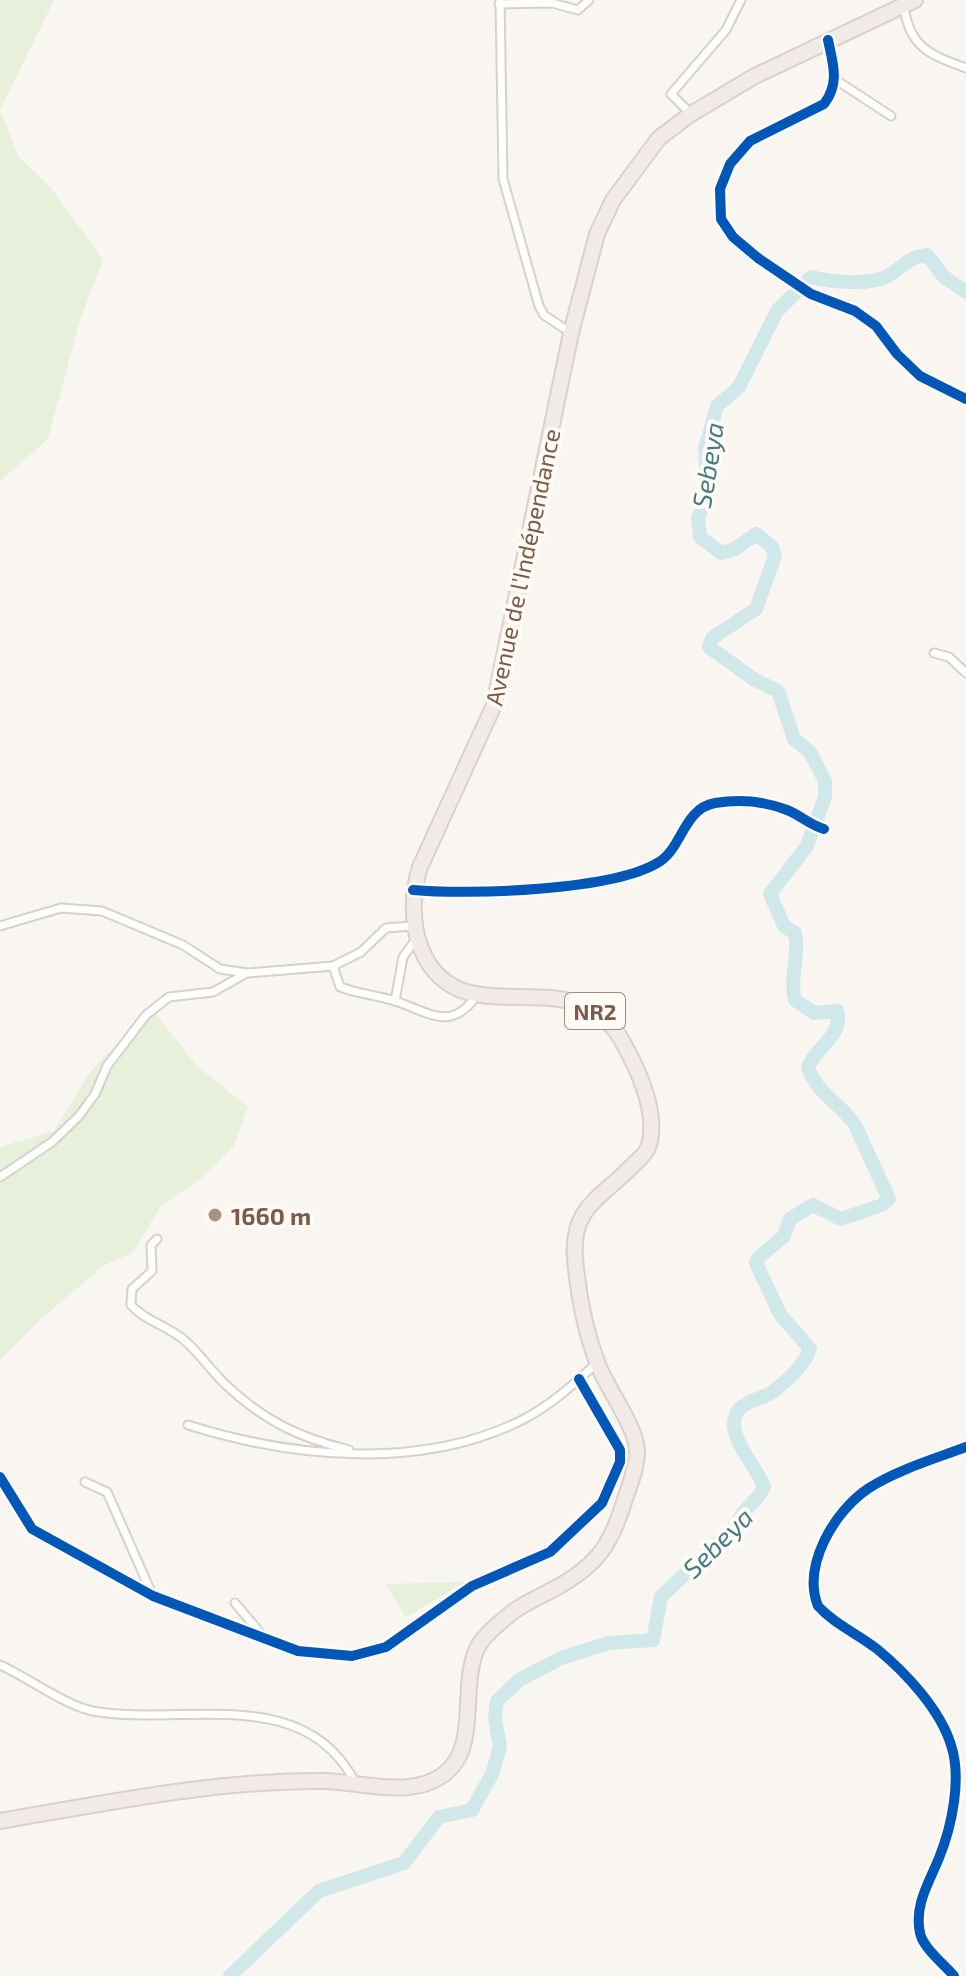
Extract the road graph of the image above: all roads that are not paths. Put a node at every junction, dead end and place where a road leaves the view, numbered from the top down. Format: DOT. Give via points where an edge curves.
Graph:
graph roads {
  1 [pos="589,0"];
  2 [pos="741,0"];
  3 [pos="500,2"];
  4 [pos="908,2"];
  5 [pos="828,40"];
  6 [pos="966,68"];
  7 [pos="836,80"];
  8 [pos="691,114"];
  9 [pos="891,116"];
  10 [pos="571,333"];
  11 [pos="966,399"];
  12 [pos="934,653"];
  13 [pos="966,673"];
  14 [pos="818,827"];
  15 [pos="413,890"];
  16 [pos="0,926"];
  17 [pos="414,932"];
  18 [pos="333,966"];
  19 [pos="247,973"];
  20 [pos="477,995"];
  21 [pos="395,1001"];
  22 [pos="0,1177"];
  23 [pos="157,1239"];
  24 [pos="597,1363"];
  25 [pos="579,1379"];
  26 [pos="188,1425"];
  27 [pos="966,1447"];
  28 [pos="363,1454"];
  29 [pos="0,1477"];
  30 [pos="85,1482"];
  31 [pos="153,1596"];
  32 [pos="235,1603"];
  33 [pos="265,1637"];
  34 [pos="0,1665"];
  35 [pos="355,1782"];
  36 [pos="0,1821"];
  37 [pos="954,1976"];
  1 -- 3 [label="street" via="578,10 552,3"];
  2 -- 8 [label="street" via="726,30 671,94"];
  3 -- 10 [label="street" via="505,189 539,306"];
  4 -- 5 [label="highway, Avenue de l'Indépendance"];
  4 -- 6 [label="street" via="907,29 914,40 938,58"];
  5 -- 7 [label="street"];
  5 -- 8 [label="highway, Avenue de l'Indépendance"];
  7 -- 9 [label="street"];
  7 -- 11 [label="street" via="824,104 750,141 730,164 720,189 721,219 733,237 797,286 866,319 920,376"];
  8 -- 10 [label="highway, Avenue de l'Indépendance" via="659,138 613,200 597,234"];
  10 -- 15 [label="highway, Avenue de l'Indépendance" via="494,705"];
  12 -- 13 [label="street" via="949,657"];
  14 -- 15 [label="street" via="786,809 756,802 711,804 696,811 657,864 622,875 453,894"];
  15 -- 17 [label="highway, Avenue de l'Indépendance"];
  16 -- 19 [label="street" via="42,911 102,911 183,945 220,969"];
  17 -- 18 [label="street" via="386,928 361,952"];
  17 -- 20 [label="highway, NR2" via="422,953 441,976"];
  17 -- 21 [label="street"];
  18 -- 19 [label="street"];
  18 -- 21 [label="street" via="340,987"];
  19 -- 22 [label="street" via="213,992 169,997 146,1015 107,1066 79,1116 52,1142"];
  20 -- 21 [label="street" via="449,1017"];
  20 -- 24 [label="highway, NR2" via="572,999 593,1008 620,1037 646,1097 648,1148 591,1201 577,1225 575,1262"];
  23 -- 28 [label="street" via="151,1245 152,1271 132,1289 131,1305 137,1312 181,1337 222,1382 273,1421 300,1437"];
  24 -- 25 [label="street"];
  24 -- 35 [label="highway, NR2" via="637,1451 622,1509 601,1556 518,1608 479,1644 463,1741 447,1773 432,1782 400,1788"];
  25 -- 28 [label="street" via="546,1405 494,1431"];
  25 -- 33 [label="street" via="612,1432 620,1462 602,1503 550,1552 472,1586 386,1647 369,1653 320,1656"];
  26 -- 28 [label="street" via="261,1444"];
  27 -- 37 [label="street" via="868,1489 836,1523 813,1575 818,1606 878,1650 920,1693 951,1744 952,1810 919,1916 920,1937"];
  29 -- 31 [label="street" via="32,1529"];
  30 -- 31 [label="street" via="107,1492"];
  31 -- 33 [label="street"];
  32 -- 33 [label="street"];
  34 -- 35 [label="street" via="88,1710 263,1717 337,1752"];
  35 -- 36 [label="highway, NR2" via="250,1783"];
}
